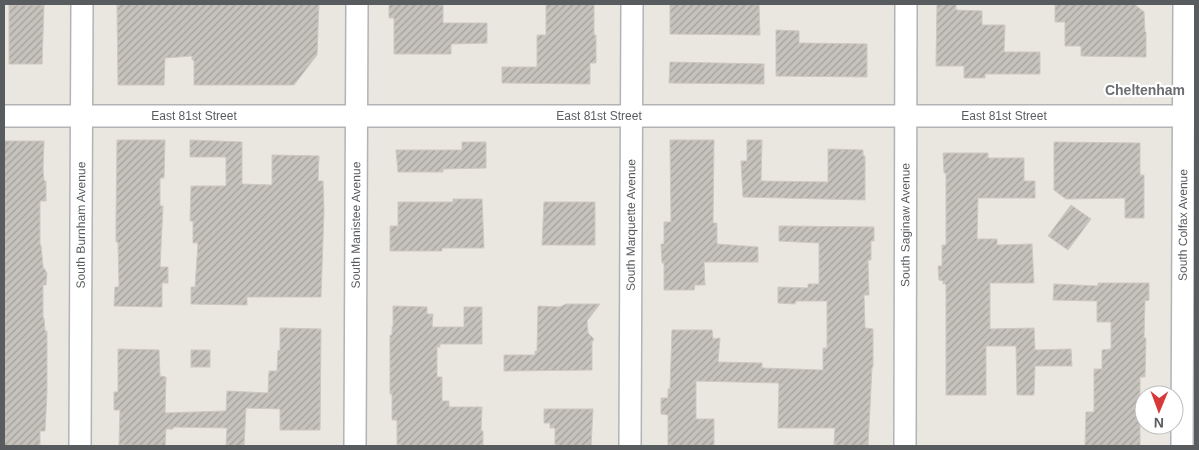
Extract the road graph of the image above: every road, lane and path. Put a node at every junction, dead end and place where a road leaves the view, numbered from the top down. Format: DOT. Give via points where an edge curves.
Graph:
graph roads {
  1 [pos="82,4"];
  2 [pos="357,4"];
  3 [pos="632,4"];
  4 [pos="906,4"];
  5 [pos="1184,4"];
  6 [pos="4,116"];
  7 [pos="82,116"];
  8 [pos="357,116"];
  9 [pos="631,116"];
  10 [pos="906,116"];
  11 [pos="1189,116"];
  12 [pos="80,446"];
  13 [pos="356,446"];
  14 [pos="630,446"];
  15 [pos="904,446"];
  16 [pos="1182,446"];
  1 -- 7 [label="street, South Burnham Avenue"];
  2 -- 8 [label="street, South Manistee Avenue"];
  3 -- 9 [label="street, South Marquette Avenue"];
  4 -- 10 [label="street, South Saginaw Avenue"];
  5 -- 11 [label="street, South Colfax Avenue"];
  6 -- 7 [label="street, East 81st Street"];
  7 -- 8 [label="street, East 81st Street"];
  7 -- 12 [label="street, South Burnham Avenue"];
  8 -- 9 [label="street, East 81st Street"];
  8 -- 13 [label="street, South Manistee Avenue"];
  9 -- 10 [label="street, East 81st Street"];
  9 -- 14 [label="street, South Marquette Avenue"];
  10 -- 11 [label="street, East 81st Street"];
  10 -- 15 [label="street, South Saginaw Avenue"];
  11 -- 16 [label="street, South Colfax Avenue"];
}
